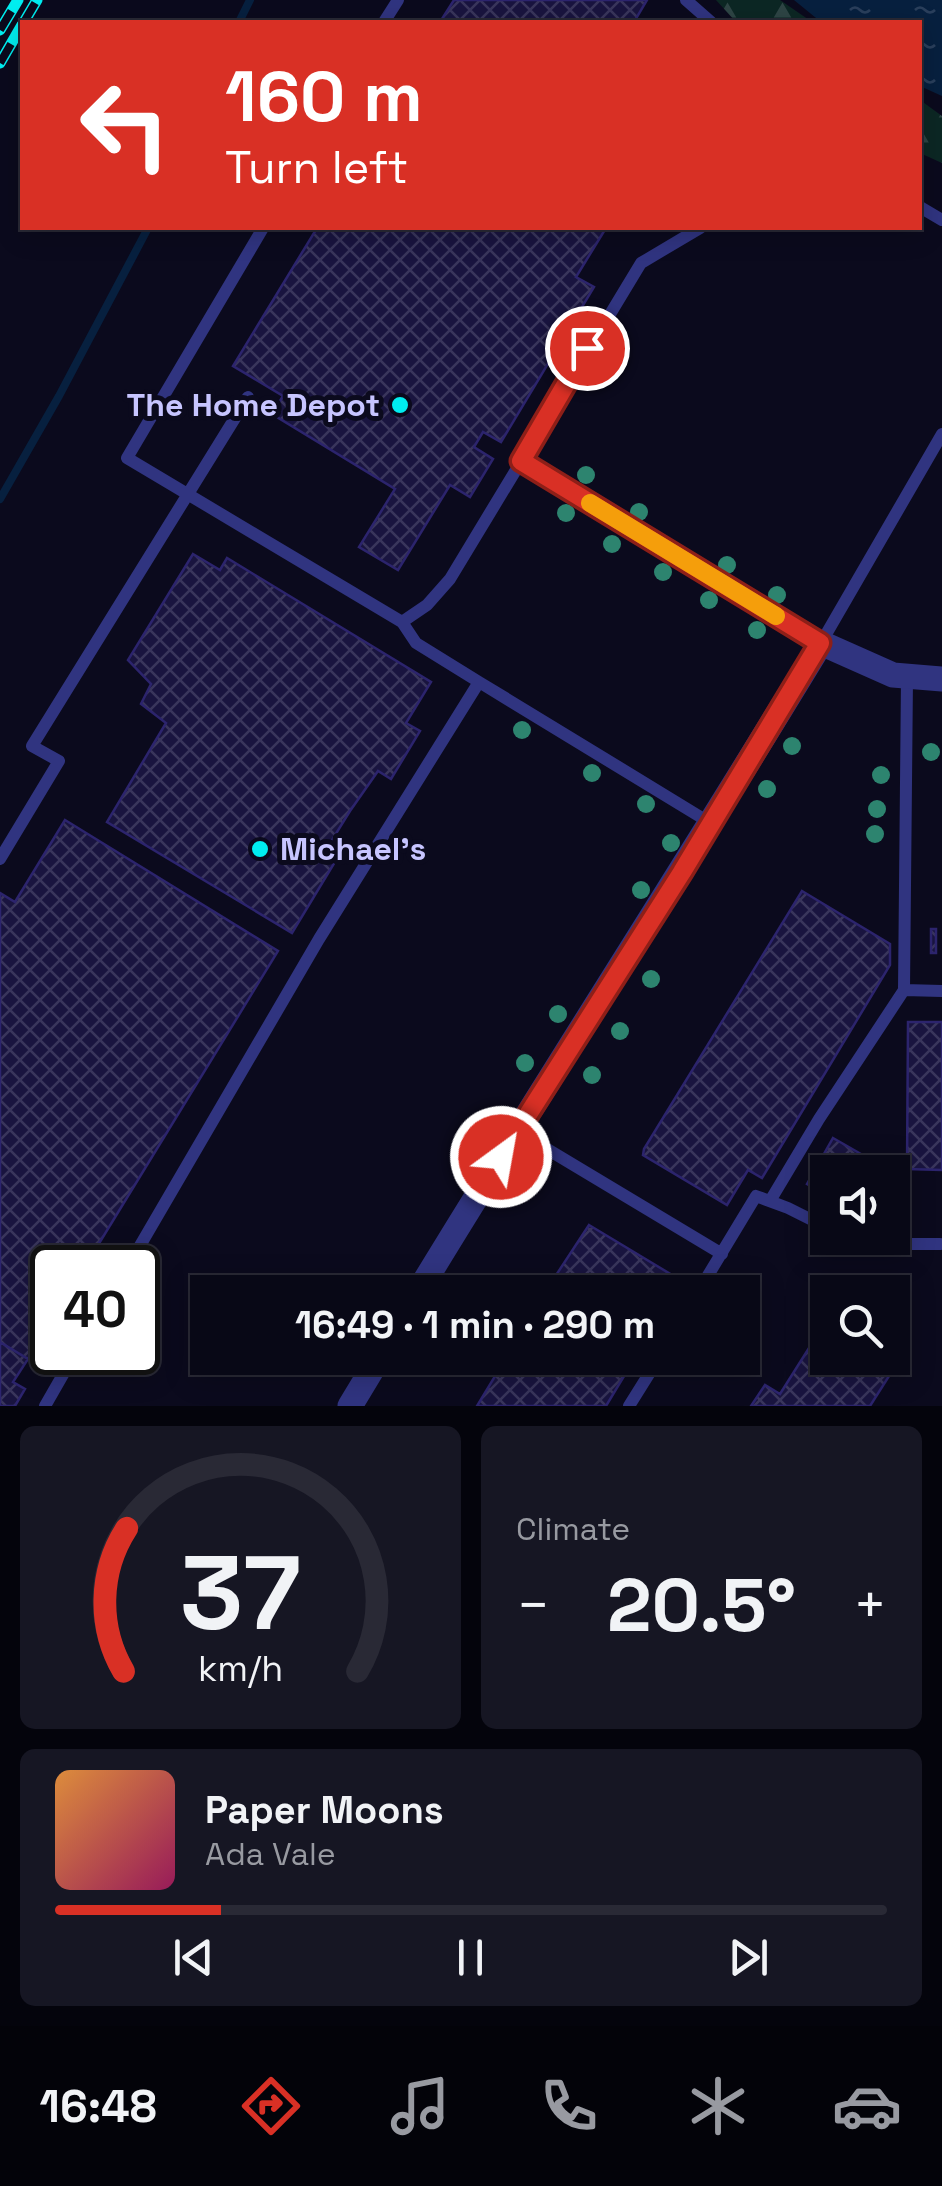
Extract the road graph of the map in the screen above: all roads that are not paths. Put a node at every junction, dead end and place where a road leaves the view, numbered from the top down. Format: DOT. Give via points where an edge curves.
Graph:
graph roads {
  1 [pos="686,0"];
  2 [pos="709,20"];
  3 [pos="262,230"];
  4 [pos="697,230"];
  5 [pos="248,397"];
  6 [pos="942,434"];
  7 [pos="521,461"];
  8 [pos="188,494"];
  9 [pos="402,622"];
  10 [pos="820,643"];
  11 [pos="907,678"];
  12 [pos="942,679"];
  13 [pos="479,682"];
  14 [pos="712,824"];
  15 [pos="0,859"];
  16 [pos="904,990"];
  17 [pos="942,991"];
  18 [pos="517,1131"];
  19 [pos="770,1201"];
  20 [pos="810,1220"];
  21 [pos="910,1244"];
  22 [pos="940,1244"];
  23 [pos="140,1245"];
  24 [pos="722,1254"];
  25 [pos="428,1275"];
  26 [pos="709,1275"];
  27 [pos="63,1375"];
  28 [pos="369,1375"];
  29 [pos="648,1375"];
  30 [pos="45,1406"];
  31 [pos="350,1406"];
  32 [pos="629,1406"];
  1 -- 2 [label="lane"];
  3 -- 8 [label="lane" via="128,458"];
  4 -- 7 [label="lane" via="641,264"];
  5 -- 8 [label="lane"];
  6 -- 10 [label="lane"];
  7 -- 9 [label="lane" via="450,579"];
  7 -- 10 [label="lane"];
  8 -- 9 [label="lane"];
  8 -- 15 [label="lane" via="32,746 60,761"];
  9 -- 13 [label="lane" via="416,643"];
  10 -- 11 [label="street"];
  10 -- 14 [label="street"];
  11 -- 12 [label="street"];
  11 -- 16 [label="lane"];
  13 -- 14 [label="lane"];
  13 -- 23 [label="lane"];
  14 -- 18 [label="street"];
  16 -- 17 [label="lane"];
  16 -- 19 [label="lane"];
  18 -- 24 [label="lane"];
  18 -- 25 [label="street"];
  19 -- 20 [label="lane"];
  19 -- 24 [label="lane" via="756,1196"];
  21 -- 22 [label="lane"];
  24 -- 26 [label="lane"];
  27 -- 30 [label="lane"];
  28 -- 31 [label="street"];
  29 -- 32 [label="lane"];
}
